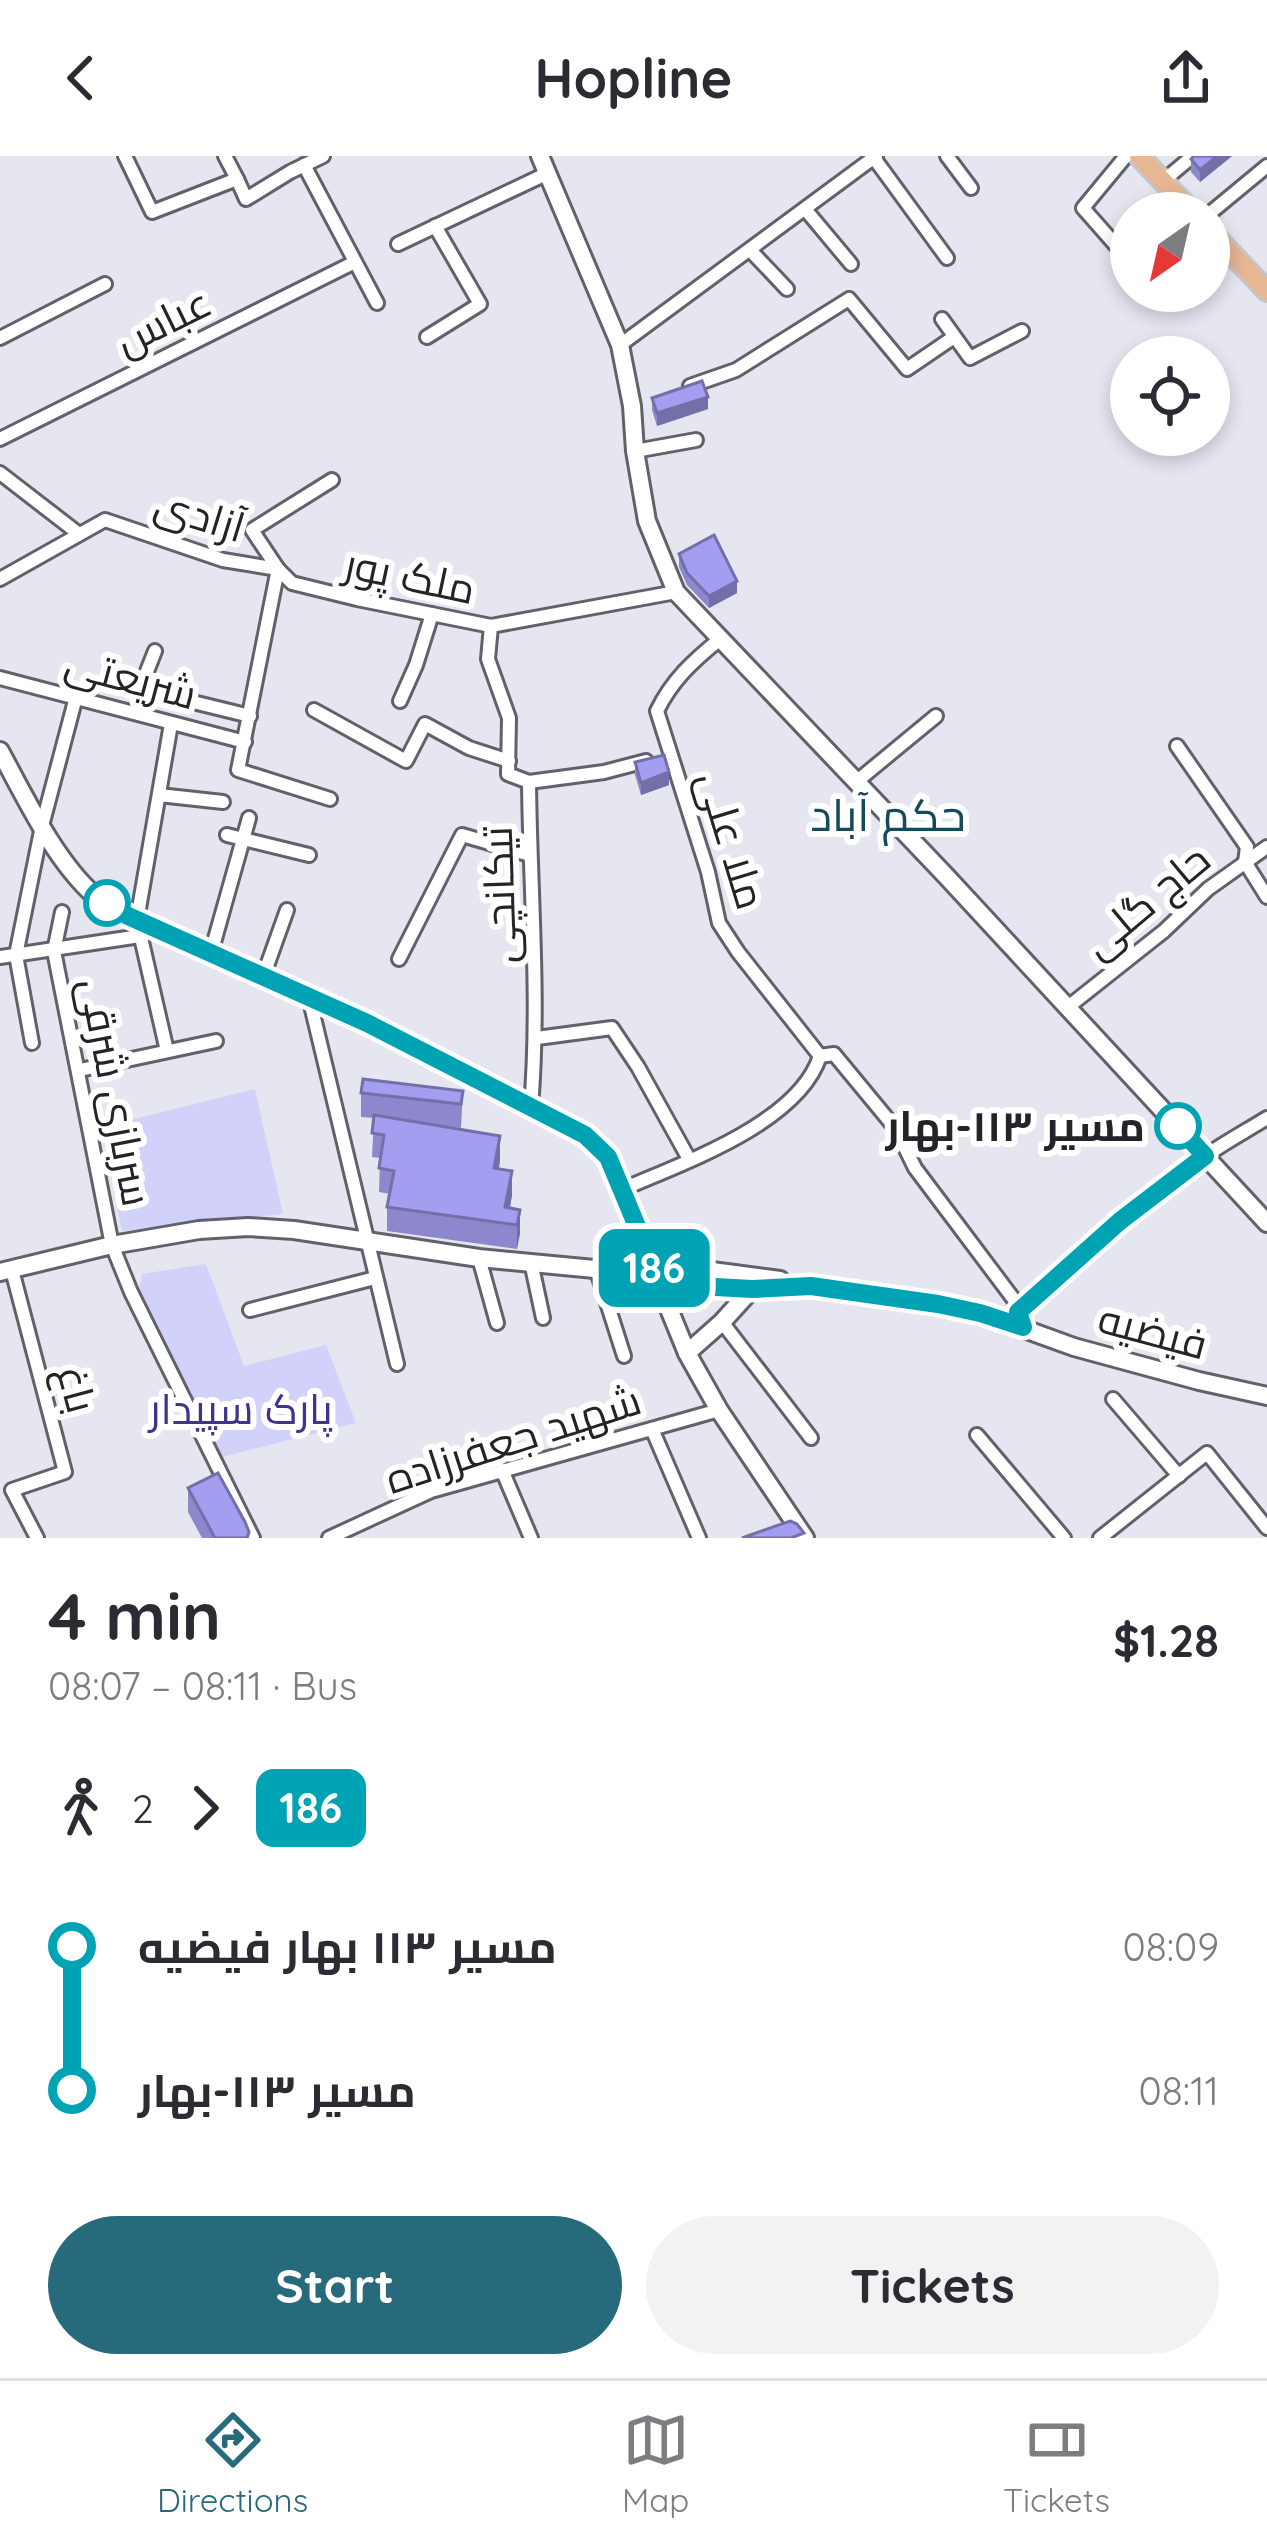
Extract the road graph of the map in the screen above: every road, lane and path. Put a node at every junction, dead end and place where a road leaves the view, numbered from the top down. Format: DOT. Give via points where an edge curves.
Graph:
graph roads {
  1 [pos="124,156"];
  2 [pos="225,156"];
  3 [pos="283,156"];
  4 [pos="323,156"];
  5 [pos="846,156"];
  6 [pos="947,156"];
  7 [pos="1126,156"];
  8 [pos="1139,156"];
  9 [pos="1193,156"];
  10 [pos="875,157"];
  11 [pos="544,164"];
  12 [pos="304,165"];
  13 [pos="1267,166"];
  14 [pos="856,170"];
  15 [pos="290,172"];
  16 [pos="237,178"];
  17 [pos="1163,181"];
  18 [pos="970,188"];
  19 [pos="1173,192"];
  20 [pos="1230,197"];
  21 [pos="805,209"];
  22 [pos="435,226"];
  23 [pos="1110,239"];
  24 [pos="398,244"];
  25 [pos="751,250"];
  26 [pos="1230,252"];
  27 [pos="947,259"];
  28 [pos="355,262"];
  29 [pos="850,264"];
  30 [pos="105,284"];
  31 [pos="787,289"];
  32 [pos="1267,291"];
  33 [pos="377,303"];
  34 [pos="942,319"];
  35 [pos="1022,331"];
  36 [pos="427,337"];
  37 [pos="953,337"];
  38 [pos="0,338"];
  39 [pos="620,345"];
  40 [pos="674,392"];
  41 [pos="653,399"];
  42 [pos="632,406"];
  43 [pos="0,439"];
  44 [pos="696,440"];
  45 [pos="635,451"];
  46 [pos="0,473"];
  47 [pos="332,481"];
  48 [pos="79,534"];
  49 [pos="278,569"];
  50 [pos="0,579"];
  51 [pos="676,592"];
  52 [pos="432,614"];
  53 [pos="491,626"];
  54 [pos="720,639"];
  55 [pos="155,651"];
  56 [pos="0,678"];
  57 [pos="76,697"];
  58 [pos="400,701"];
  59 [pos="314,710"];
  60 [pos="250,716"];
  61 [pos="936,716"];
  62 [pos="171,724"];
  63 [pos="245,742"];
  64 [pos="1177,746"];
  65 [pos="0,752"];
  66 [pos="671,754"];
  67 [pos="508,761"];
  68 [pos="529,782"];
  69 [pos="856,782"];
  70 [pos="159,795"];
  71 [pos="330,799"];
  72 [pos="223,802"];
  73 [pos="249,818"];
  74 [pos="42,826"];
  75 [pos="227,835"];
  76 [pos="245,839"];
  77 [pos="1267,847"];
  78 [pos="309,855"];
  79 [pos="530,855"];
  80 [pos="1245,862"];
  81 [pos="1267,896"];
  82 [pos="287,910"];
  83 [pos="62,912"];
  84 [pos="138,928"];
  85 [pos="55,951"];
  86 [pos="212,953"];
  87 [pos="16,955"];
  88 [pos="0,957"];
  89 [pos="399,959"];
  90 [pos="263,976"];
  91 [pos="309,998"];
  92 [pos="1068,1007"];
  93 [pos="536,1038"];
  94 [pos="216,1041"];
  95 [pos="32,1043"];
  96 [pos="167,1051"];
  97 [pos="820,1056"];
  98 [pos="80,1070"];
  99 [pos="531,1107"];
  100 [pos="1266,1120"];
  101 [pos="1205,1156"];
  102 [pos="689,1160"];
  103 [pos="621,1190"];
  104 [pos="1267,1223"];
  105 [pos="369,1244"];
  106 [pos="112,1245"];
  107 [pos="479,1258"];
  108 [pos="530,1262"];
  109 [pos="596,1268"];
  110 [pos="6,1271"];
  111 [pos="658,1276"];
  112 [pos="375,1278"];
  113 [pos="811,1286"];
  114 [pos="752,1289"];
  115 [pos="250,1310"];
  116 [pos="543,1318"];
  117 [pos="1020,1319"];
  118 [pos="722,1322"];
  119 [pos="497,1324"];
  120 [pos="687,1353"];
  121 [pos="624,1356"];
  122 [pos="397,1364"];
  123 [pos="1267,1396"];
  124 [pos="1113,1399"];
  125 [pos="719,1410"];
  126 [pos="652,1429"];
  127 [pos="977,1436"];
  128 [pos="811,1438"];
  129 [pos="502,1470"];
  130 [pos="1179,1476"];
  131 [pos="1267,1528"];
  132 [pos="776,1531"];
  133 [pos="801,1531"];
  134 [pos="37,1538"];
  135 [pos="253,1538"];
  136 [pos="329,1538"];
  137 [pos="532,1538"];
  138 [pos="699,1538"];
  139 [pos="1064,1538"];
  140 [pos="1100,1538"];
  1 -- 16 [label="street" via="152,212"];
  2 -- 16 [label="street"];
  3 -- 15 [label="street"];
  4 -- 12 [label="street"];
  5 -- 14 [label="street"];
  6 -- 18 [label="street"];
  7 -- 23 [label="street" via="1083,208"];
  8 -- 17 [label="main road"];
  9 -- 17 [label="street"];
  10 -- 14 [label="street"];
  10 -- 27 [label="street"];
  11 -- 22 [label="street"];
  11 -- 39 [label="street"];
  12 -- 15 [label="street"];
  12 -- 28 [label="street"];
  13 -- 20 [label="street"];
  14 -- 21 [label="street"];
  15 -- 16 [label="street" via="246,199"];
  17 -- 19 [label="main road"];
  21 -- 25 [label="street"];
  21 -- 29 [label="street"];
  22 -- 24 [label="street"];
  22 -- 36 [label="street" via="480,304"];
  25 -- 31 [label="street"];
  25 -- 39 [label="street"];
  26 -- 32 [label="main road"];
  28 -- 33 [label="street"];
  28 -- 43 [label="street, عباس"];
  30 -- 38 [label="street"];
  34 -- 37 [label="street"];
  35 -- 37 [label="street" via="970,358"];
  37 -- 40 [label="street" via="907,369 849,299 736,370"];
  39 -- 42 [label="street"];
  41 -- 42 [label="street"];
  42 -- 45 [label="street"];
  44 -- 45 [label="street"];
  45 -- 51 [label="street" via="647,520"];
  46 -- 48 [label="street"];
  47 -- 49 [label="street" via="252,530"];
  48 -- 49 [label="street, آزادی" via="105,520 224,560"];
  48 -- 50 [label="street"];
  49 -- 52 [label="street, ملک پور" via="292,583"];
  49 -- 60 [label="street"];
  51 -- 53 [label="street, ملک پور"];
  51 -- 54 [label="street"];
  52 -- 53 [label="street, ملک پور"];
  52 -- 58 [label="street"];
  53 -- 67 [label="street" via="488,659 509,718"];
  54 -- 66 [label="street, ملا علی" via="684,669 657,711"];
  54 -- 69 [label="street"];
  55 -- 60 [label="street" via="140,689"];
  56 -- 57 [label="street, شریعتی"];
  57 -- 62 [label="street, شریعتی"];
  57 -- 74 [label="street"];
  59 -- 67 [label="street" via="406,761 425,724"];
  60 -- 63 [label="street"];
  61 -- 69 [label="street"];
  62 -- 63 [label="street, شریعتی"];
  62 -- 70 [label="street"];
  63 -- 71 [label="street" via="238,770"];
  64 -- 80 [label="street" via="1247,847"];
  65 -- 74 [label="street"];
  66 -- 68 [label="street"];
  66 -- 97 [label="street, ملا علی" via="719,923"];
  67 -- 68 [label="street, تیکانچی" via="508,774"];
  68 -- 79 [label="street, تیکانچی"];
  69 -- 92 [label="street"];
  70 -- 72 [label="street"];
  70 -- 84 [label="street"];
  73 -- 76 [label="street"];
  74 -- 84 [label="street" via="96,896"];
  74 -- 87 [label="street"];
  75 -- 76 [label="street"];
  76 -- 78 [label="street"];
  76 -- 86 [label="street"];
  77 -- 80 [label="street, حاج گلی"];
  79 -- 89 [label="street" via="462,835"];
  79 -- 93 [label="street, تیکانچی"];
  80 -- 81 [label="street"];
  80 -- 92 [label="street, حاج گلی"];
  82 -- 90 [label="street"];
  83 -- 85 [label="street"];
  84 -- 85 [label="street"];
  84 -- 86 [label="street"];
  84 -- 96 [label="street"];
  85 -- 87 [label="street"];
  85 -- 98 [label="street, سربازی شرقی"];
  86 -- 90 [label="street"];
  87 -- 88 [label="street"];
  87 -- 95 [label="street"];
  90 -- 91 [label="street"];
  91 -- 99 [label="street"];
  91 -- 105 [label="street"];
  92 -- 101 [label="street"];
  93 -- 99 [label="street, تیکانچی"];
  93 -- 102 [label="street" via="612,1028"];
  94 -- 96 [label="street"];
  96 -- 98 [label="street"];
  97 -- 102 [label="street" via="799,1091 760,1123"];
  97 -- 117 [label="street, ملا علی" via="834,1054 896,1129 915,1168 1016,1301"];
  98 -- 106 [label="street, سربازی شرقی"];
  99 -- 103 [label="street" via="585,1135 608,1157"];
  100 -- 101 [label="street"];
  101 -- 104 [label="street"];
  101 -- 117 [label="street" via="1096,1243"];
  102 -- 103 [label="street"];
  103 -- 111 [label="street"];
  105 -- 106 [label="street, فیضیه" via="248,1228"];
  105 -- 107 [label="street, فیضیه"];
  105 -- 112 [label="street"];
  106 -- 110 [label="street, فیضیه"];
  106 -- 135 [label="street, سربازی شرقی"];
  107 -- 108 [label="street, فیضیه"];
  107 -- 119 [label="street"];
  108 -- 109 [label="street, فیضیه"];
  108 -- 116 [label="street"];
  109 -- 111 [label="street, فیضیه"];
  109 -- 121 [label="street"];
  110 -- 134 [label="street, باغ" via="64,1472 12,1490"];
  111 -- 113 [label="street, فیضیه" via="674,1266"];
  111 -- 114 [label="street, فیضیه"];
  111 -- 120 [label="street"];
  112 -- 115 [label="street"];
  112 -- 122 [label="street"];
  113 -- 114 [label="street, فیضیه"];
  113 -- 117 [label="street, فیضیه"];
  114 -- 118 [label="street"];
  117 -- 123 [label="street, فیضیه" via="1074,1347"];
  118 -- 120 [label="street"];
  118 -- 128 [label="street"];
  120 -- 125 [label="street"];
  124 -- 130 [label="street"];
  125 -- 126 [label="street, شهید جعفرزاده"];
  125 -- 133 [label="street"];
  126 -- 129 [label="street, شهید جعفرزاده"];
  126 -- 138 [label="street"];
  127 -- 139 [label="street"];
  129 -- 136 [label="street, شهید جعفرزاده" via="431,1491"];
  129 -- 137 [label="street"];
  130 -- 131 [label="street" via="1207,1453"];
  130 -- 140 [label="street"];
  132 -- 133 [label="street"];
}
